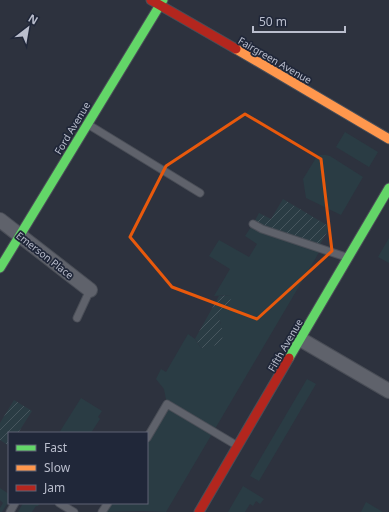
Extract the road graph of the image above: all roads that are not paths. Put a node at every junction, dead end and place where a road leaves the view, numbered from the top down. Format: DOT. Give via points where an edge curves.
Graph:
graph roads {
  1 [pos="151,0"];
  2 [pos="161,3"];
  3 [pos="87,124"];
  4 [pos="389,140"];
  5 [pos="389,188"];
  6 [pos="200,193"];
  7 [pos="0,220"];
  8 [pos="253,224"];
  9 [pos="20,235"];
  10 [pos="348,258"];
  11 [pos="0,268"];
  12 [pos="90,290"];
  13 [pos="77,318"];
  14 [pos="300,339"];
  15 [pos="389,391"];
  16 [pos="148,436"];
  17 [pos="237,446"];
  18 [pos="61,504"];
  19 [pos="74,512"];
  20 [pos="199,512"];
  1 -- 2 [label="street, Fairgreen Avenue"];
  2 -- 3 [label="street, Ford Avenue"];
  2 -- 4 [label="street, Fairgreen Avenue"];
  3 -- 6 [label="lane"];
  3 -- 9 [label="street, Ford Avenue"];
  5 -- 10 [label="street, Fifth Avenue"];
  7 -- 9 [label="street, Emerson Place"];
  8 -- 10 [label="lane"];
  9 -- 11 [label="street, Ford Avenue"];
  9 -- 12 [label="street, Emerson Place"];
  10 -- 14 [label="street, Fifth Avenue"];
  12 -- 13 [label="lane"];
  14 -- 15 [label="street"];
  14 -- 17 [label="street, Fifth Avenue"];
  16 -- 17 [label="lane" via="167,404"];
  17 -- 20 [label="street, Fifth Avenue"];
  18 -- 19 [label="lane"];
}
